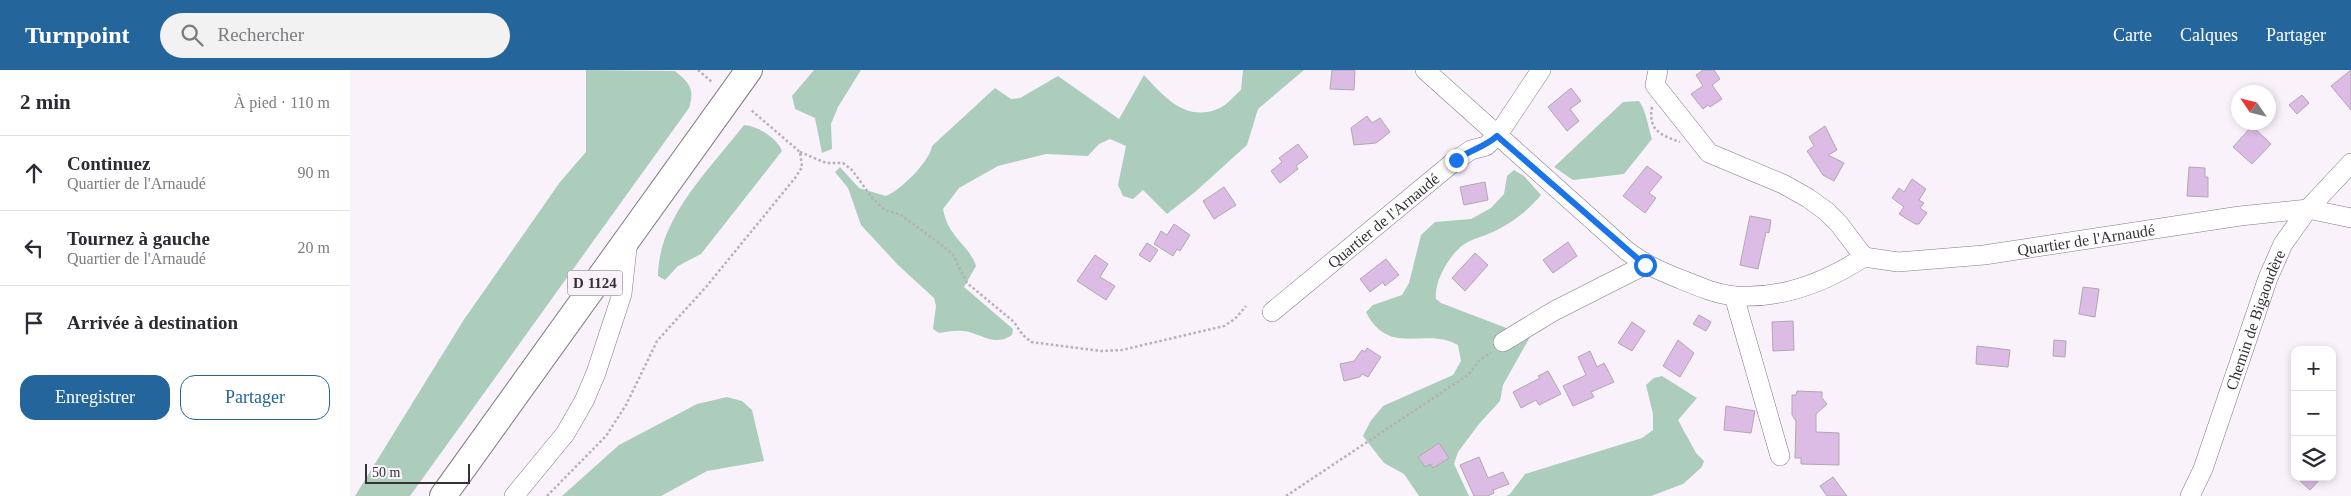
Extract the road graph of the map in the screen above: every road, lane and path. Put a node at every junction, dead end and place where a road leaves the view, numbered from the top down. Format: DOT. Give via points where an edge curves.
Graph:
graph roads {
  1 [pos="698,70"];
  2 [pos="749,70"];
  3 [pos="1425,70"];
  4 [pos="1541,70"];
  5 [pos="1652,75"];
  6 [pos="712,82"];
  7 [pos="751,110"];
  8 [pos="1497,136"];
  9 [pos="800,152"];
  10 [pos="2351,163"];
  11 [pos="2308,210"];
  12 [pos="2351,218"];
  13 [pos="629,236"];
  14 [pos="1864,257"];
  15 [pos="1645,265"];
  16 [pos="1734,296"];
  17 [pos="1246,306"];
  18 [pos="1272,312"];
  19 [pos="1503,342"];
  20 [pos="1780,456"];
  21 [pos="443,496"];
  22 [pos="514,496"];
  23 [pos="548,496"];
  24 [pos="1286,496"];
  25 [pos="2190,496"];
  1 -- 6 [label="path"];
  2 -- 13 [label="highway, D 1124"];
  3 -- 8 [label="street"];
  4 -- 8 [label="street, Quartier de l'Arnaudé"];
  5 -- 14 [label="street" via="1709,153 1808,198 1839,224"];
  7 -- 9 [label="path"];
  8 -- 15 [label="street"];
  8 -- 18 [label="street, Quartier de l'Arnaudé" via="1486,146 1471,150 1456,160"];
  9 -- 17 [label="path" via="826,162 842,163 852,170 873,200 885,210 901,216 948,249 967,283 1014,322 1031,342 1122,350 1224,326"];
  9 -- 23 [label="path" via="802,167 795,178 657,340 626,405 606,436"];
  10 -- 11 [label="street, Chemin de Bigaoudère"];
  11 -- 12 [label="street, Quartier de l'Arnaudé"];
  11 -- 14 [label="street, Quartier de l'Arnaudé" via="2240,216 1984,255 1898,262"];
  11 -- 25 [label="street, Chemin de Bigaoudère" via="2283,244 2268,278 2203,469"];
  13 -- 21 [label="highway, D 1124"];
  13 -- 22 [label="street" via="622,294 596,374 565,434"];
  14 -- 16 [label="street" via="1842,271 1800,288 1774,294"];
  15 -- 16 [label="street" via="1712,291"];
  15 -- 19 [label="street" via="1554,311"];
  16 -- 20 [label="street"];
  19 -- 24 [label="path" via="1479,361 1468,375"];
}
